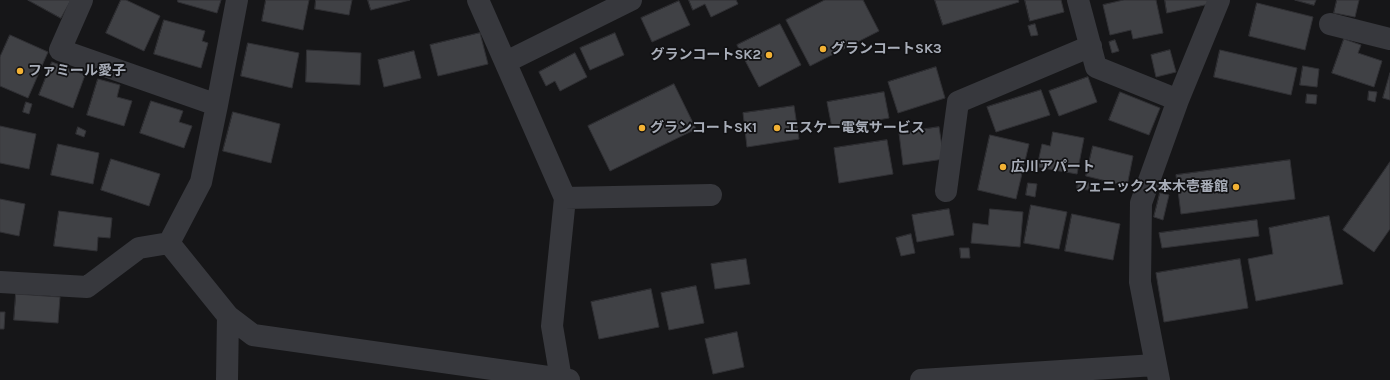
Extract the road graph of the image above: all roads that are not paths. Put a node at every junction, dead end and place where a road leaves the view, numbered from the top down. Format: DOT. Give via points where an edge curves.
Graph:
graph roads {
  1 [pos="82,0"];
  2 [pos="237,0"];
  3 [pos="478,0"];
  4 [pos="632,0"];
  5 [pos="1078,0"];
  6 [pos="1219,0"];
  7 [pos="1330,24"];
  8 [pos="1390,39"];
  9 [pos="1091,46"];
  10 [pos="506,62"];
  11 [pos="1178,100"];
  12 [pos="217,105"];
  13 [pos="946,191"];
  14 [pos="711,195"];
  15 [pos="565,198"];
  16 [pos="169,243"];
  17 [pos="0,282"];
  18 [pos="228,316"];
  19 [pos="1157,373"];
  20 [pos="565,379"];
  21 [pos="227,380"];
  22 [pos="921,380"];
  1 -- 12 [label="street" via="60,50"];
  2 -- 12 [label="street"];
  3 -- 10 [label="street"];
  4 -- 10 [label="street"];
  5 -- 9 [label="street"];
  6 -- 11 [label="street"];
  7 -- 8 [label="street"];
  9 -- 11 [label="street" via="1096,67"];
  9 -- 13 [label="street" via="958,102"];
  10 -- 15 [label="street"];
  11 -- 19 [label="street" via="1141,203 1140,282"];
  12 -- 16 [label="street" via="201,182"];
  14 -- 15 [label="street"];
  15 -- 20 [label="street" via="552,326"];
  16 -- 17 [label="street" via="139,248 88,287"];
  16 -- 18 [label="street"];
  18 -- 20 [label="street" via="254,335"];
  18 -- 21 [label="street"];
  19 -- 22 [label="street"];
}
